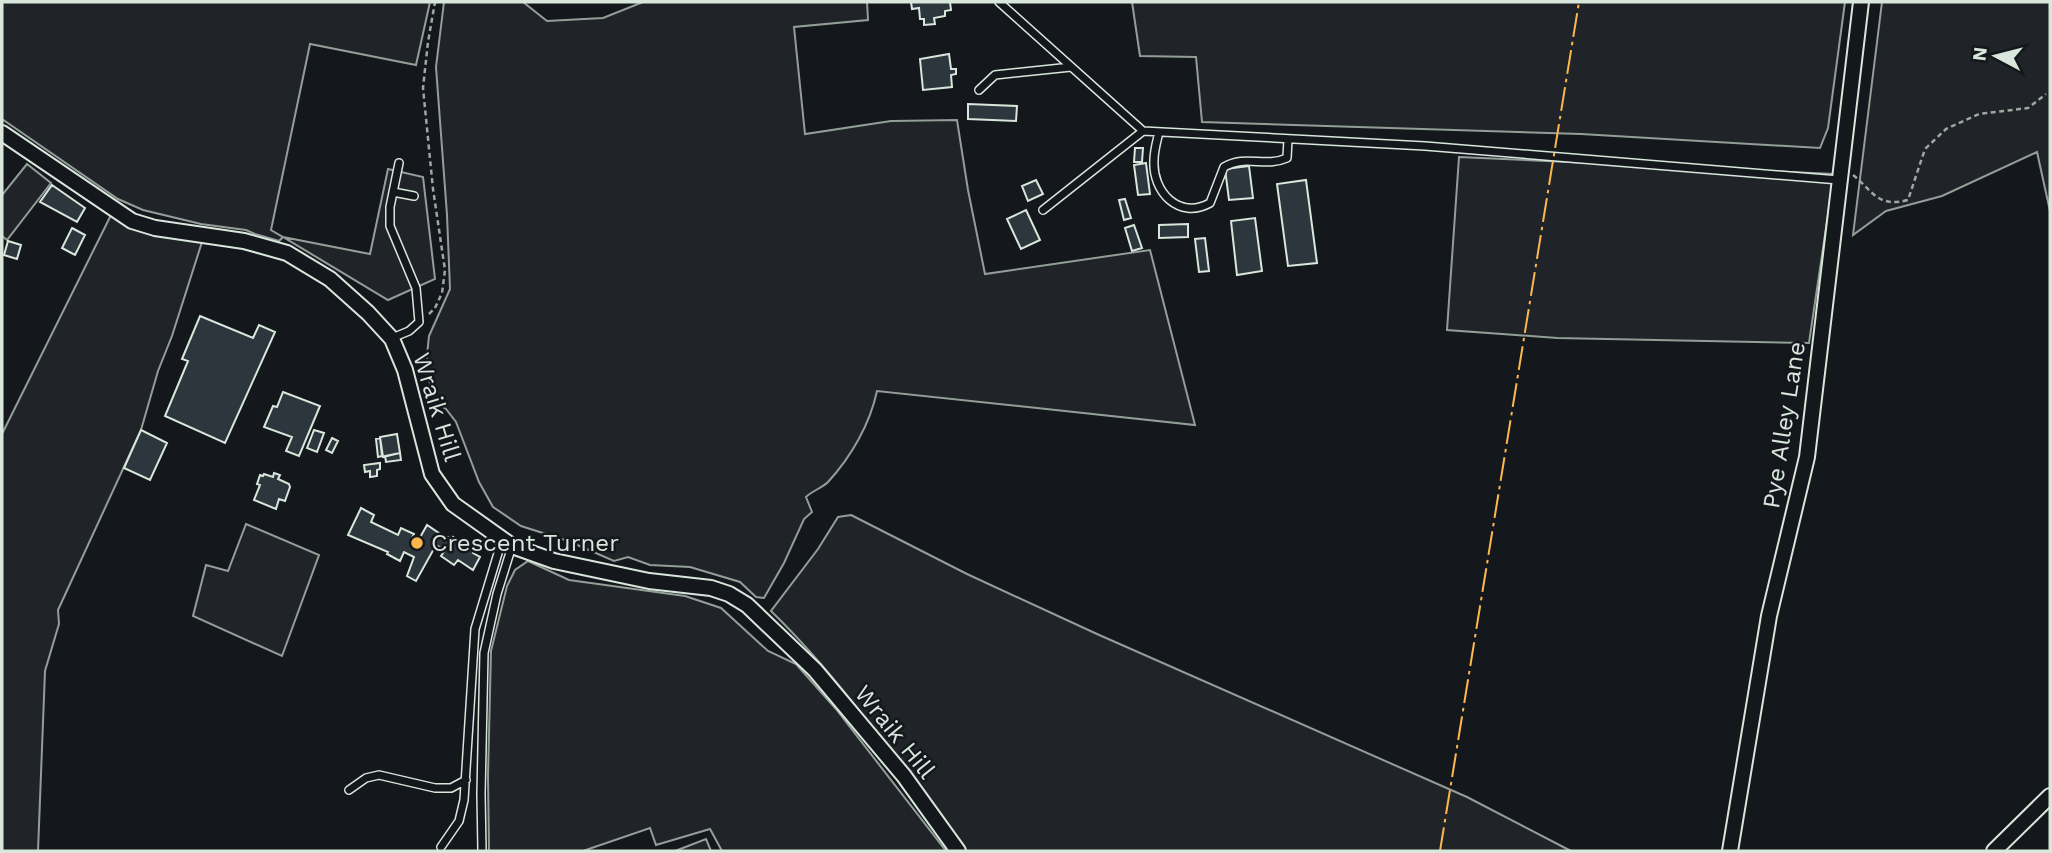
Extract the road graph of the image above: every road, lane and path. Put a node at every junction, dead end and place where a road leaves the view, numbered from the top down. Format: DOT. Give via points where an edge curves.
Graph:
graph roads {
  1 [pos="435,2"];
  2 [pos="999,2"];
  3 [pos="1861,2"];
  4 [pos="1071,66"];
  5 [pos="979,90"];
  6 [pos="2046,94"];
  7 [pos="1143,131"];
  8 [pos="1158,132"];
  9 [pos="2,133"];
  10 [pos="1288,139"];
  11 [pos="399,163"];
  12 [pos="1841,174"];
  13 [pos="393,192"];
  14 [pos="414,196"];
  15 [pos="1043,210"];
  16 [pos="419,322"];
  17 [pos="392,339"];
  18 [pos="507,543"];
  19 [pos="466,780"];
  20 [pos="349,790"];
  21 [pos="2050,796"];
  22 [pos="441,847"];
  23 [pos="482,851"];
  24 [pos="958,851"];
  25 [pos="1730,851"];
  26 [pos="1994,851"];
  1 -- 16 [label="path" via="423,88 445,270 435,309"];
  2 -- 4 [label="lane"];
  3 -- 12 [label="street, Pye Alley Lane"];
  4 -- 5 [label="lane" via="995,75"];
  4 -- 7 [label="lane"];
  6 -- 12 [label="path" via="2028,108 1979,114 1946,129 1925,149 1908,200 1896,203 1872,196 1857,177"];
  7 -- 8 [label="lane"];
  7 -- 15 [label="lane"];
  8 -- 10 [label="lane"];
  8 -- 10 [label="lane" via="1153,160 1160,189 1167,200 1195,209 1210,203 1224,167 1234,161 1274,164 1287,159"];
  9 -- 17 [label="street, Wraik Hill" via="132,221 244,240 287,253 330,279"];
  10 -- 12 [label="lane"];
  11 -- 13 [label="lane"];
  12 -- 25 [label="street, Pye Alley Lane" via="1807,457 1769,616"];
  13 -- 14 [label="lane"];
  13 -- 16 [label="lane" via="390,226 416,288"];
  16 -- 17 [label="lane"];
  17 -- 18 [label="street, Wraik Hill" via="405,370 432,474 453,505"];
  18 -- 19 [label="lane" via="475,629"];
  18 -- 23 [label="lane" via="484,653"];
  18 -- 24 [label="street, Wraik Hill" via="554,561 649,581 711,588 747,605 815,670 904,776"];
  19 -- 20 [label="lane" via="451,789 379,775"];
  19 -- 22 [label="lane" via="459,821"];
  21 -- 26 [label="street"];
}
